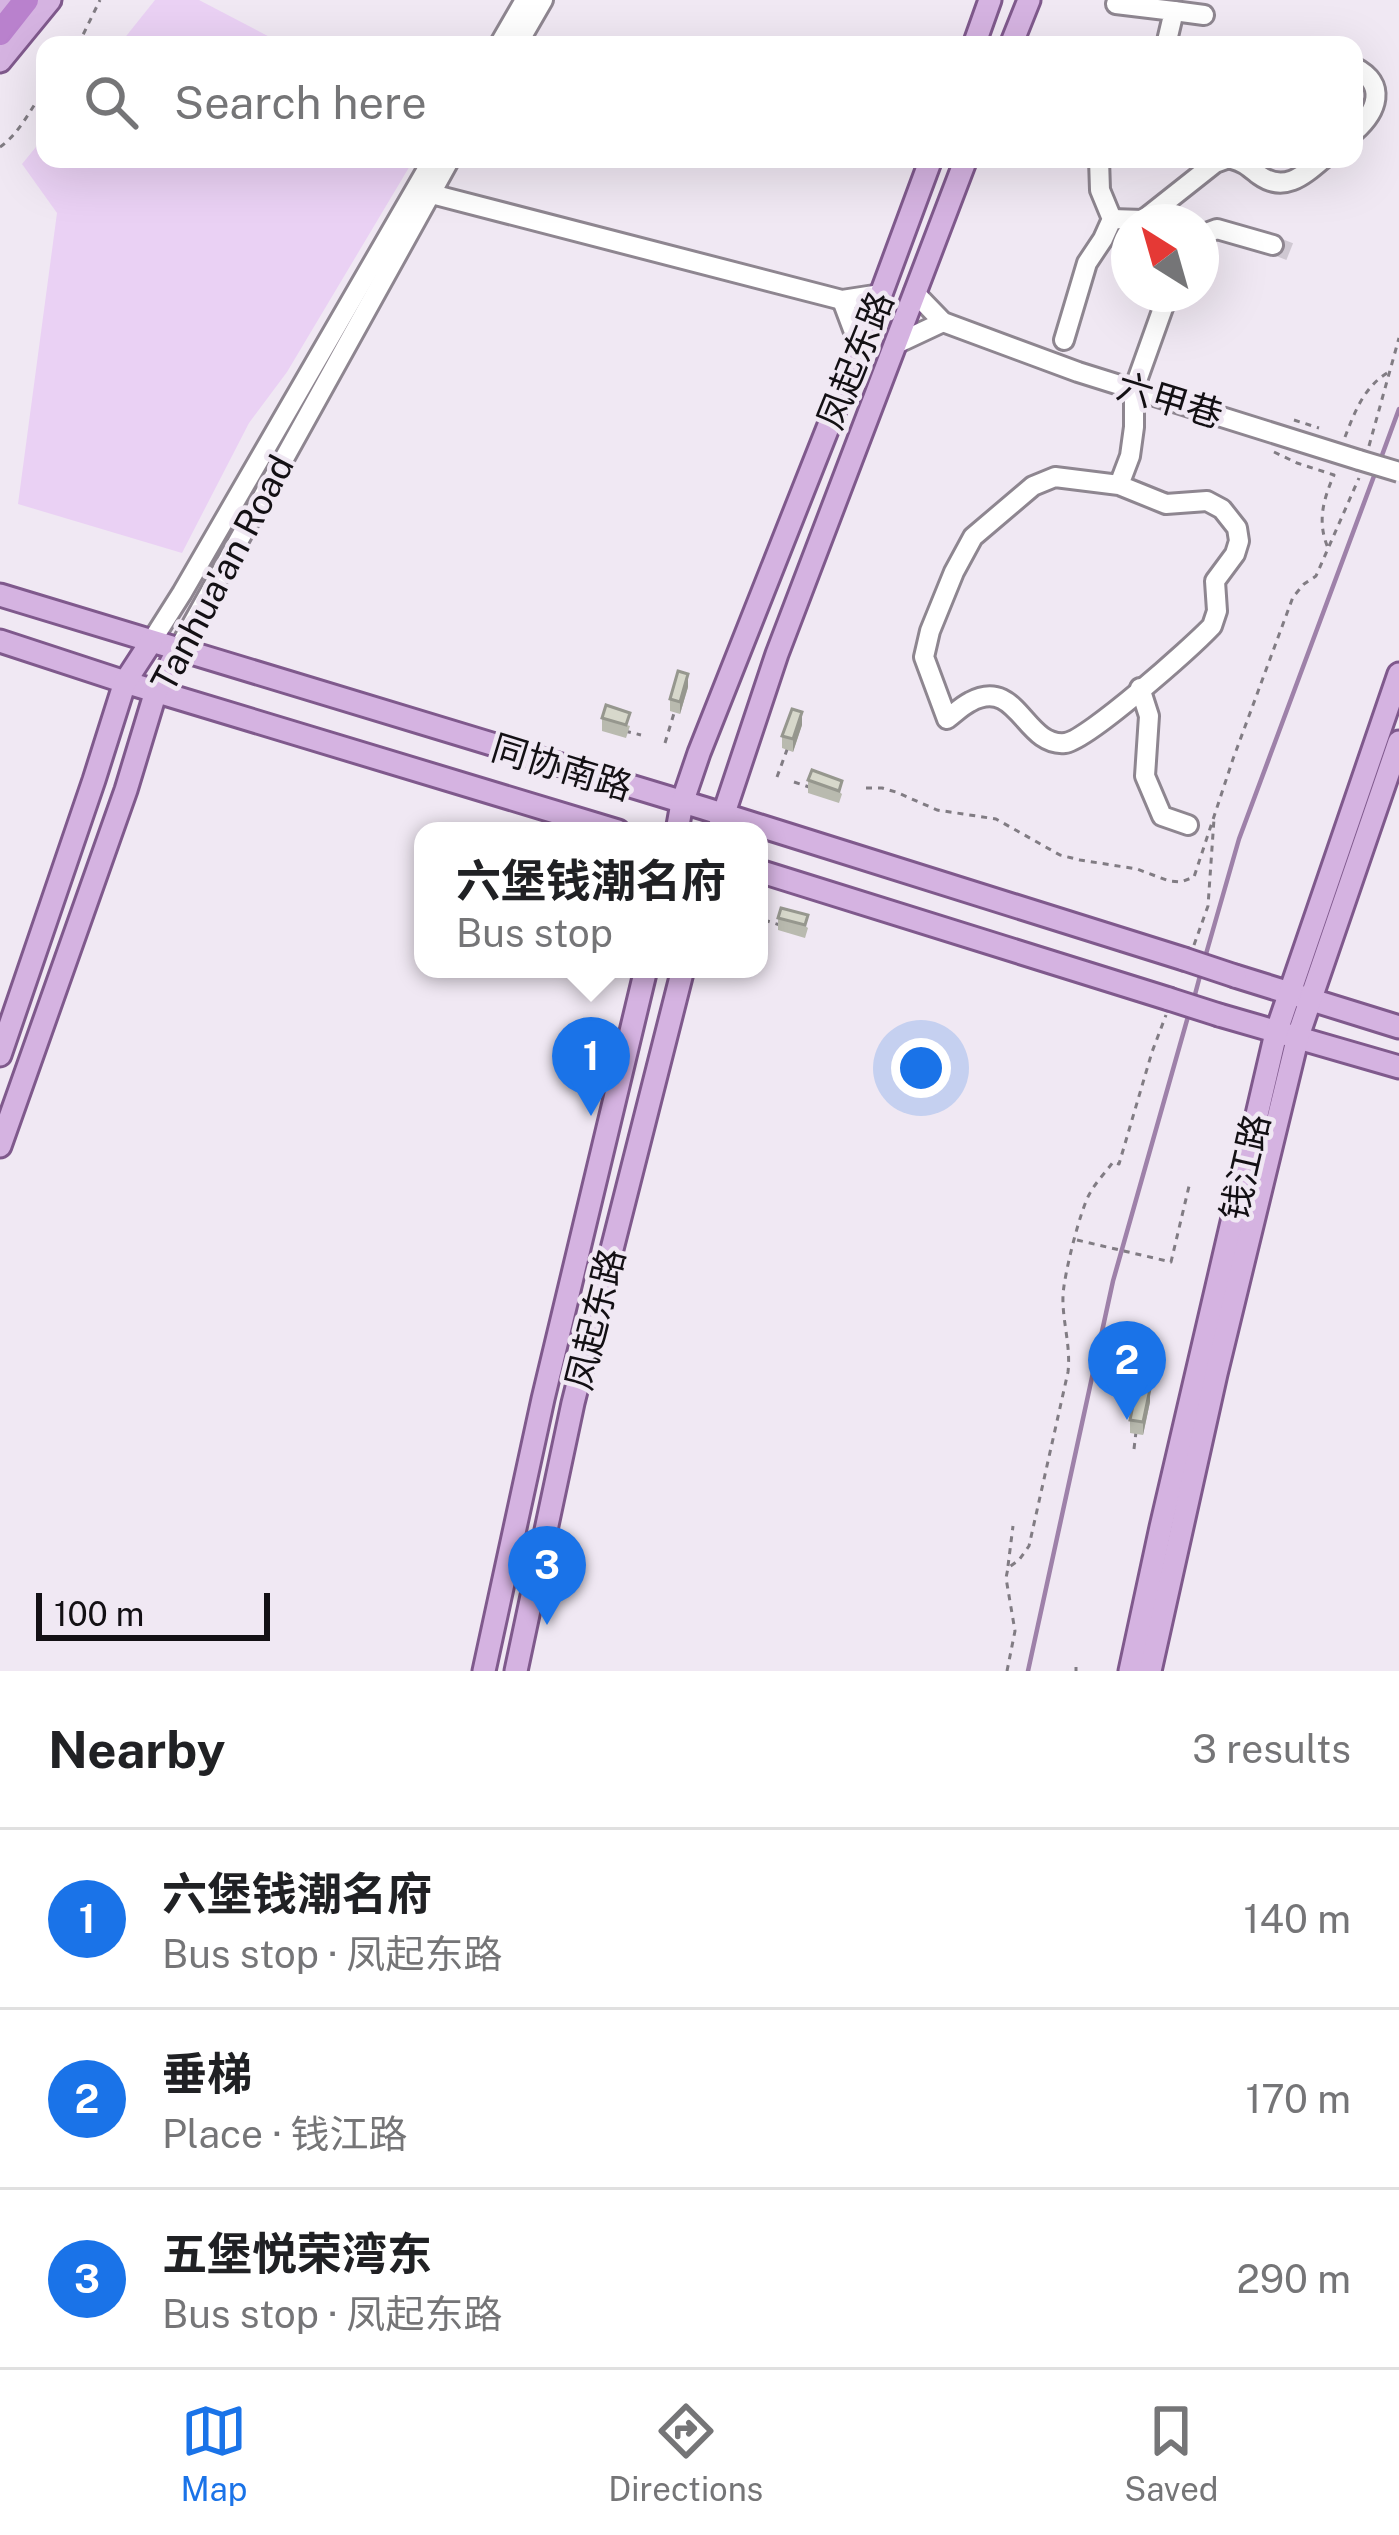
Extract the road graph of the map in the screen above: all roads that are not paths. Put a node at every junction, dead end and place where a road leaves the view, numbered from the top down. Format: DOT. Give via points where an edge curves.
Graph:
graph roads {
  1 [pos="26,0"];
  2 [pos="50,0"];
  3 [pos="524,0"];
  4 [pos="544,0"];
  5 [pos="990,0"];
  6 [pos="1028,0"];
  7 [pos="1116,4"];
  8 [pos="1174,11"];
  9 [pos="1204,15"];
  10 [pos="0,32"];
  11 [pos="504,36"];
  12 [pos="522,36"];
  13 [pos="977,36"];
  14 [pos="1014,36"];
  15 [pos="1168,36"];
  16 [pos="0,61"];
  17 [pos="1363,72"];
  18 [pos="1363,122"];
  19 [pos="430,168"];
  20 [pos="442,168"];
  21 [pos="929,168"];
  22 [pos="963,168"];
  23 [pos="1099,168"];
  24 [pos="1209,168"];
  25 [pos="1251,168"];
  26 [pos="1312,168"];
  27 [pos="422,192"];
  28 [pos="1163,204"];
  29 [pos="1111,217"];
  30 [pos="1111,221"];
  31 [pos="1219,230"];
  32 [pos="1273,245"];
  33 [pos="914,292"];
  34 [pos="881,294"];
  35 [pos="842,301"];
  36 [pos="1162,312"];
  37 [pos="943,322"];
  38 [pos="1064,340"];
  39 [pos="894,345"];
  40 [pos="860,348"];
  41 [pos="1134,389"];
  42 [pos="1399,472"];
  43 [pos="1119,485"];
  44 [pos="0,595"];
  45 [pos="0,641"];
  46 [pos="151,642"];
  47 [pos="178,650"];
  48 [pos="1399,674"];
  49 [pos="124,682"];
  50 [pos="1141,688"];
  51 [pos="156,691"];
  52 [pos="1399,742"];
  53 [pos="682,803"];
  54 [pos="588,822"];
  55 [pos="679,822"];
  56 [pos="718,822"];
  57 [pos="720,822"];
  58 [pos="1188,825"];
  59 [pos="768,836"];
  60 [pos="768,874"];
  61 [pos="644,978"];
  62 [pos="681,978"];
  63 [pos="1300,997"];
  64 [pos="1399,1027"];
  65 [pos="1287,1035"];
  66 [pos="0,1055"];
  67 [pos="1399,1067"];
  68 [pos="0,1146"];
  69 [pos="484,1671"];
  70 [pos="516,1671"];
  71 [pos="1130,1671"];
  72 [pos="1150,1671"];
  1 -- 10 [label="highway"];
  2 -- 16 [label="main road"];
  3 -- 11 [label="street"];
  4 -- 12 [label="street"];
  5 -- 13 [label="main road"];
  6 -- 14 [label="main road"];
  7 -- 8 [label="street"];
  8 -- 9 [label="street"];
  8 -- 15 [label="street"];
  17 -- 18 [label="street" via="1377,95"];
  19 -- 27 [label="street, Tanhua'an Road"];
  20 -- 27 [label="street, Tanhua'an Road"];
  21 -- 34 [label="main road, 凤起东路"];
  22 -- 33 [label="main road, 凤起东路"];
  23 -- 29 [label="street"];
  24 -- 28 [label="street"];
  25 -- 26 [label="street" via="1288,184"];
  27 -- 35 [label="street"];
  27 -- 46 [label="street, Tanhua'an Road"];
  27 -- 47 [label="street, Tanhua'an Road"];
  30 -- 38 [label="street" via="1087,262"];
  31 -- 32 [label="street"];
  33 -- 37 [label="street, 六甲巷"];
  33 -- 39 [label="main road, 凤起东路"];
  34 -- 35 [label="street"];
  34 -- 40 [label="main road, 凤起东路"];
  35 -- 40 [label="street"];
  36 -- 41 [label="street"];
  37 -- 39 [label="street"];
  37 -- 41 [label="street, 六甲巷"];
  39 -- 57 [label="main road, 凤起东路"];
  40 -- 53 [label="main road, 凤起东路"];
  41 -- 42 [label="street, 六甲巷, bridge"];
  41 -- 43 [label="street" via="1130,456"];
  43 -- 50 [label="street" via="1166,504 1207,501 1222,509 1239,541 1215,581 1212,626"];
  43 -- 50 [label="street" via="1055,477 1005,507 954,572 924,657 947,719 970,702 999,697 1050,742 1081,737"];
  44 -- 46 [label="main road, 同协南路"];
  45 -- 49 [label="main road, 同协南路"];
  46 -- 47 [label="main road, 同协南路"];
  46 -- 49 [label="main road, Tanhua'an Road"];
  47 -- 51 [label="main road, Tanhua'an Road"];
  47 -- 53 [label="main road, 同协南路"];
  48 -- 63 [label="main road, 钱江路"];
  49 -- 51 [label="main road, 同协南路"];
  49 -- 66 [label="main road, Tanhua'an Road"];
  50 -- 58 [label="street" via="1149,716 1145,776 1162,816"];
  51 -- 54 [label="main road, 同协南路"];
  51 -- 68 [label="main road, Tanhua'an Road"];
  52 -- 63 [label="main road, 钱江路"];
  53 -- 55 [label="main road, 凤起东路"];
  53 -- 56 [label="main road, 同协南路"];
  59 -- 63 [label="main road, 同协南路, bridge" via="1188,954"];
  60 -- 65 [label="main road, bridge"];
  61 -- 69 [label="main road, 凤起东路"];
  62 -- 70 [label="main road, 凤起东路" via="573,1403"];
  63 -- 64 [label="main road, 同协南路"];
  63 -- 65 [label="main road, 钱江路"];
  65 -- 67 [label="main road"];
  65 -- 71 [label="main road, 钱江路"];
  65 -- 72 [label="main road, 钱江路"];
}
